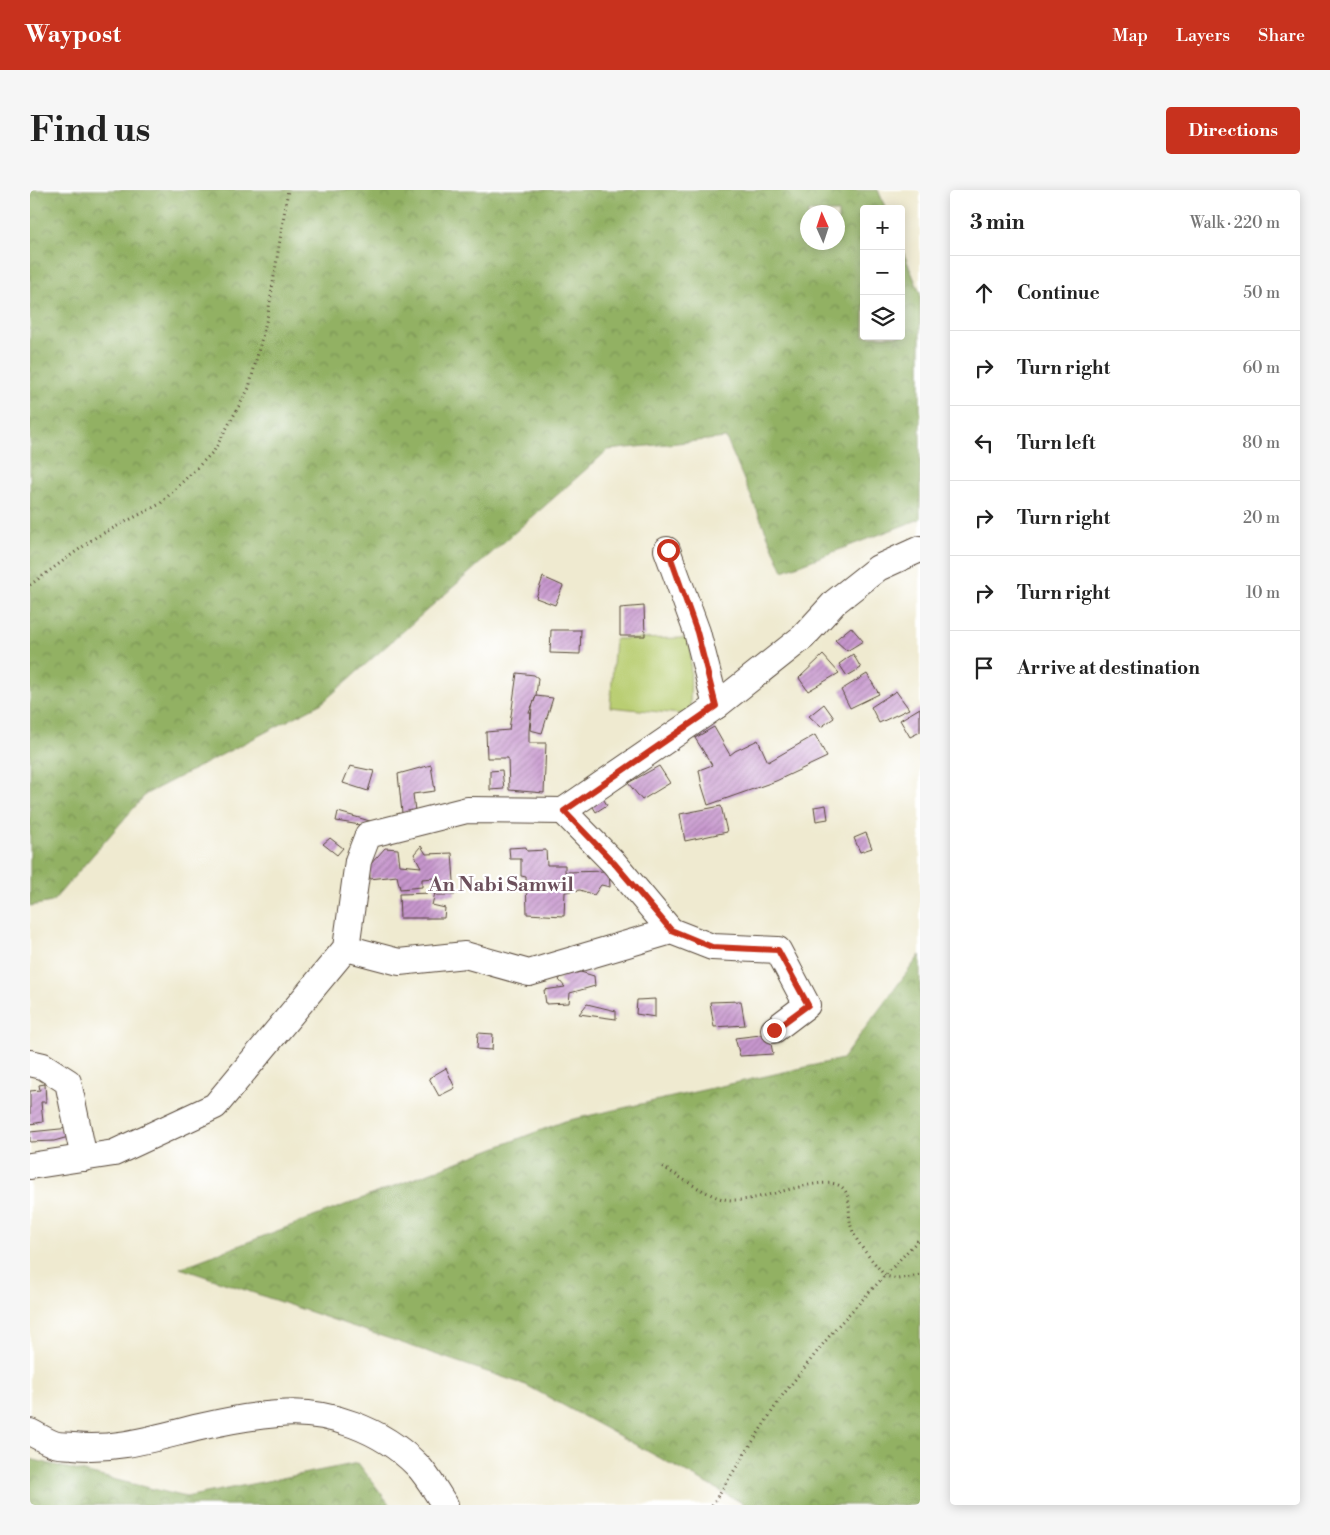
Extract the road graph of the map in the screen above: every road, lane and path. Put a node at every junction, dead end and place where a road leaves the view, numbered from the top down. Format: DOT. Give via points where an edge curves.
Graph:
graph roads {
  1 [pos="288,190"];
  2 [pos="920,549"];
  3 [pos="668,550"];
  4 [pos="30,585"];
  5 [pos="716,706"];
  6 [pos="564,811"];
  7 [pos="671,930"];
  8 [pos="346,948"];
  9 [pos="774,1030"];
  10 [pos="30,1064"];
  11 [pos="84,1158"];
  12 [pos="30,1166"];
  13 [pos="663,1167"];
  14 [pos="920,1238"];
  15 [pos="920,1275"];
  16 [pos="885,1276"];
  17 [pos="30,1432"];
  18 [pos="445,1505"];
  19 [pos="712,1505"];
  1 -- 4 [label="path" via="268,314 249,388 214,452 160,504 96,537"];
  2 -- 5 [label="street" via="878,568 834,602 803,637"];
  3 -- 5 [label="street" via="697,632"];
  5 -- 6 [label="street"];
  6 -- 7 [label="street"];
  6 -- 8 [label="street" via="467,810 368,835 358,861"];
  7 -- 8 [label="street" via="529,972 465,955 399,962"];
  7 -- 9 [label="street" via="712,947 778,950 808,1005"];
  8 -- 11 [label="street" via="215,1106 114,1153"];
  10 -- 11 [label="street" via="43,1066 68,1082"];
  11 -- 12 [label="street"];
  13 -- 16 [label="path" via="721,1199 756,1198 815,1184 841,1186 847,1193 855,1236"];
  14 -- 16 [label="path"];
  15 -- 16 [label="path" via="898,1279"];
  16 -- 19 [label="path" via="835,1329 782,1396"];
  17 -- 18 [label="street" via="54,1444 118,1446 280,1413 312,1414 338,1419 394,1444 418,1466"];
}
